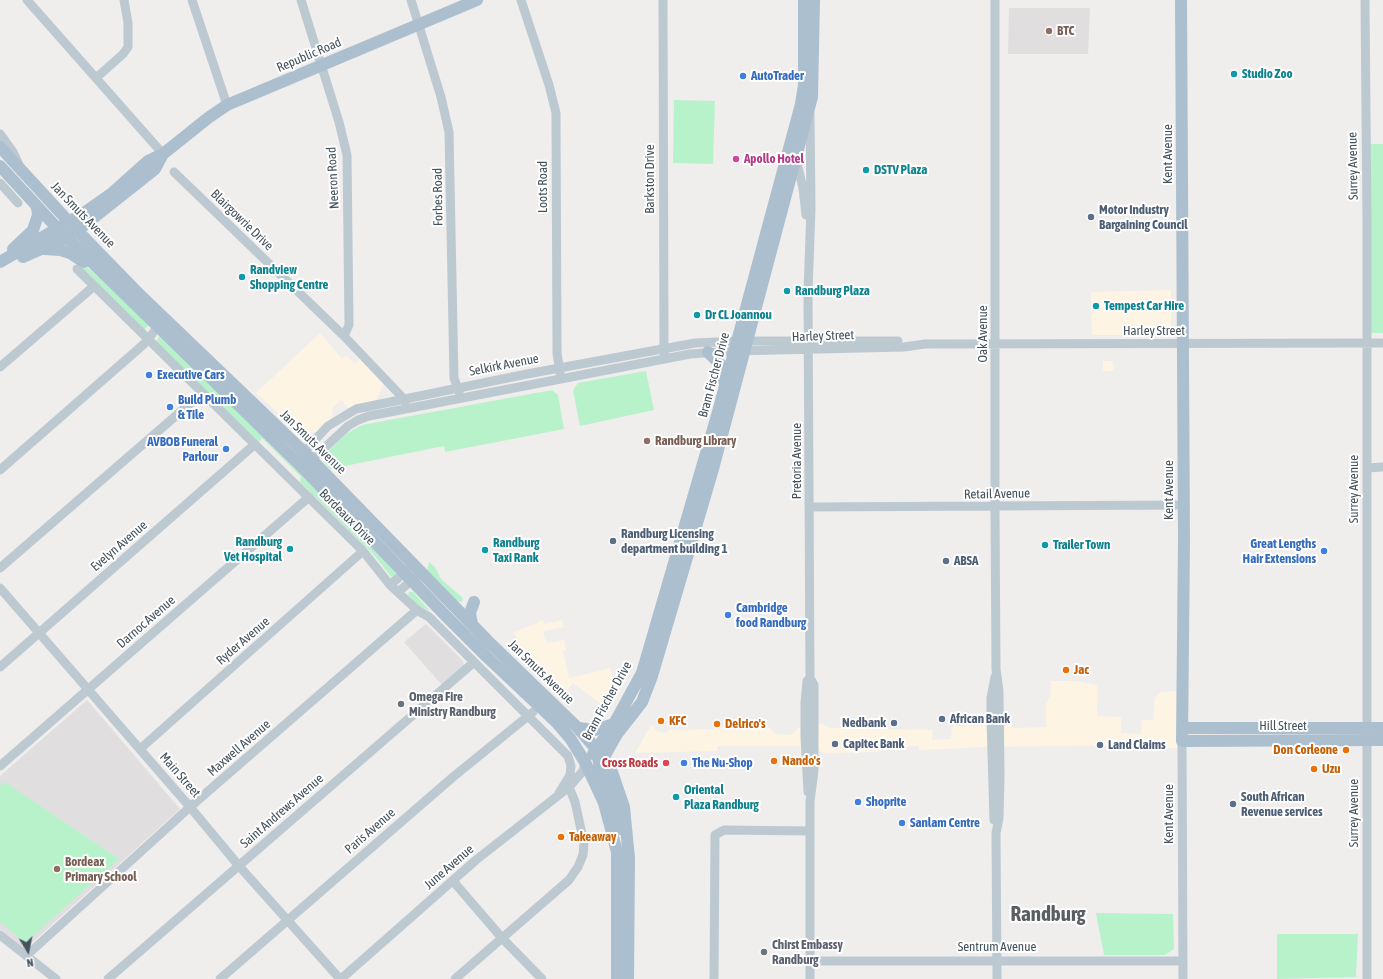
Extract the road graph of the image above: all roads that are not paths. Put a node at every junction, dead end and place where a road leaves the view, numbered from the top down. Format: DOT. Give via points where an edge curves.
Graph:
graph roads {
  1 [pos="28,0"];
  2 [pos="124,0"];
  3 [pos="192,0"];
  4 [pos="302,0"];
  5 [pos="411,0"];
  6 [pos="477,0"];
  7 [pos="522,0"];
  8 [pos="662,0"];
  9 [pos="804,0"];
  10 [pos="814,0"];
  11 [pos="995,0"];
  12 [pos="1181,0"];
  13 [pos="1364,0"];
  14 [pos="419,24"];
  15 [pos="322,64"];
  16 [pos="96,78"];
  17 [pos="227,105"];
  18 [pos="810,106"];
  19 [pos="0,134"];
  20 [pos="791,143"];
  21 [pos="0,147"];
  22 [pos="163,154"];
  23 [pos="796,158"];
  24 [pos="0,166"];
  25 [pos="21,172"];
  26 [pos="174,172"];
  27 [pos="0,183"];
  28 [pos="18,203"];
  29 [pos="37,208"];
  30 [pos="73,226"];
  31 [pos="62,234"];
  32 [pos="809,245"];
  33 [pos="41,249"];
  34 [pos="0,261"];
  35 [pos="77,269"];
  36 [pos="0,270"];
  37 [pos="106,276"];
  38 [pos="93,287"];
  39 [pos="161,323"];
  40 [pos="344,336"];
  41 [pos="147,340"];
  42 [pos="996,343"];
  43 [pos="1366,343"];
  44 [pos="1383,343"];
  45 [pos="925,344"];
  46 [pos="1182,344"];
  47 [pos="809,345"];
  48 [pos="741,346"];
  49 [pos="664,348"];
  50 [pos="831,349"];
  51 [pos="708,352"];
  52 [pos="665,358"];
  53 [pos="809,364"];
  54 [pos="0,367"];
  55 [pos="559,368"];
  56 [pos="561,379"];
  57 [pos="458,388"];
  58 [pos="723,391"];
  59 [pos="201,394"];
  60 [pos="404,398"];
  61 [pos="462,398"];
  62 [pos="406,409"];
  63 [pos="254,445"];
  64 [pos="304,460"];
  65 [pos="1383,467"];
  66 [pos="1367,468"];
  67 [pos="0,470"];
  68 [pos="309,498"];
  69 [pos="1183,505"];
  70 [pos="810,507"];
  71 [pos="995,507"];
  72 [pos="364,552"];
  73 [pos="0,568"];
  74 [pos="418,568"];
  75 [pos="408,577"];
  76 [pos="390,585"];
  77 [pos="0,588"];
  78 [pos="398,592"];
  79 [pos="474,602"];
  80 [pos="417,610"];
  81 [pos="472,624"];
  82 [pos="38,632"];
  83 [pos="473,663"];
  84 [pos="0,667"];
  85 [pos="88,689"];
  86 [pos="642,702"];
  87 [pos="540,708"];
  88 [pos="528,715"];
  89 [pos="614,724"];
  90 [pos="578,728"];
  91 [pos="1182,728"];
  92 [pos="1383,728"];
  93 [pos="1367,734"];
  94 [pos="1383,740"];
  95 [pos="1182,741"];
  96 [pos="140,749"];
  97 [pos="595,762"];
  98 [pos="0,766"];
  99 [pos="612,772"];
  100 [pos="569,786"];
  101 [pos="560,793"];
  102 [pos="190,807"];
  103 [pos="810,831"];
  104 [pos="238,866"];
  105 [pos="453,881"];
  106 [pos="287,920"];
  107 [pos="0,935"];
  108 [pos="502,938"];
  109 [pos="26,956"];
  110 [pos="996,960"];
  111 [pos="1183,960"];
  112 [pos="810,961"];
  113 [pos="56,979"];
  114 [pos="108,979"];
  115 [pos="220,979"];
  116 [pos="340,979"];
  117 [pos="455,979"];
  118 [pos="542,979"];
  119 [pos="617,979"];
  120 [pos="628,979"];
  121 [pos="714,979"];
  122 [pos="810,979"];
  123 [pos="996,979"];
  124 [pos="1183,979"];
  125 [pos="1367,979"];
  1 -- 16 [label="street"];
  2 -- 16 [label="street" via="128,23 128,47"];
  3 -- 17 [label="street"];
  4 -- 15 [label="street, Neeron Road"];
  5 -- 14 [label="street, Forbes Road"];
  6 -- 14 [label="main road, Republic Road"];
  7 -- 55 [label="street, Loots Road" via="556,113"];
  8 -- 49 [label="street, Barkston Drive"];
  9 -- 20 [label="main road, Bram Fischer Drive" via="804,85"];
  10 -- 18 [label="main road, Bram Fischer Drive" via="813,86"];
  11 -- 42 [label="street, Oak Avenue"];
  12 -- 46 [label="main road, Kent Avenue"];
  13 -- 43 [label="street, Surrey Avenue"];
  14 -- 15 [label="main road, Republic Road"];
  14 -- 57 [label="street, Forbes Road" via="449,132 454,378"];
  15 -- 17 [label="main road, Republic Road"];
  15 -- 40 [label="street, Neeron Road" via="346,155 348,325"];
  16 -- 22 [label="street"];
  17 -- 22 [label="main road, Republic Road"];
  18 -- 23 [label="main road, Bram Fischer Drive"];
  18 -- 32 [label="street, Pretoria Avenue"];
  19 -- 25 [label="street" via="14,152"];
  20 -- 23 [label="street, Pretoria Avenue"];
  20 -- 48 [label="main road, Bram Fischer Drive"];
  21 -- 25 [label="main road, Jan Smuts Avenue"];
  22 -- 30 [label="main road, Republic Road" via="155,169"];
  23 -- 32 [label="street, Pretoria Avenue" via="803,188"];
  23 -- 48 [label="main road, Bram Fischer Drive"];
  24 -- 29 [label="main road, Jan Smuts Avenue"];
  25 -- 30 [label="main road, Jan Smuts Avenue"];
  26 -- 40 [label="street, Blairgowrie Drive"];
  27 -- 28 [label="street"];
  29 -- 31 [label="main road, Jan Smuts Avenue"];
  29 -- 34 [label="main road" via="38,215 33,230"];
  30 -- 31 [label="main road, Republic Road"];
  30 -- 39 [label="main road, Jan Smuts Avenue"];
  31 -- 33 [label="main road, Republic Road"];
  31 -- 34 [label="main road, Republic Road"];
  31 -- 37 [label="main road, Jan Smuts Avenue"];
  32 -- 47 [label="street, Pretoria Avenue"];
  33 -- 36 [label="main road, Republic Road"];
  33 -- 37 [label="main road" via="70,253"];
  35 -- 38 [label="street, Bordeaux Drive"];
  37 -- 39 [label="main road, Jan Smuts Avenue"];
  38 -- 41 [label="street, Bordeaux Drive"];
  38 -- 54 [label="street"];
  39 -- 41 [label="street"];
  39 -- 64 [label="main road, Jan Smuts Avenue"];
  40 -- 60 [label="street, Blairgowrie Drive"];
  41 -- 59 [label="street, Bordeaux Drive"];
  41 -- 67 [label="street"];
  42 -- 45 [label="street, Harley Street"];
  42 -- 46 [label="street, Harley Street"];
  42 -- 71 [label="street, Oak Avenue"];
  43 -- 44 [label="street, Harley Street"];
  43 -- 46 [label="street, Harley Street"];
  43 -- 66 [label="street, Surrey Avenue"];
  45 -- 47 [label="street, Harley Street" via="904,341"];
  45 -- 50 [label="street, Harley Street"];
  46 -- 69 [label="main road, Kent Avenue"];
  47 -- 48 [label="street, Harley Street"];
  47 -- 50 [label="street, Harley Street"];
  47 -- 53 [label="street, Pretoria Avenue"];
  48 -- 49 [label="street, Selkirk Avenue" via="695,343"];
  48 -- 51 [label="street, Selkirk Avenue"];
  48 -- 58 [label="main road, Bram Fischer Drive"];
  48 -- 86 [label="main road, Bram Fischer Drive" via="713,469"];
  49 -- 52 [label="street, Barkston Drive"];
  49 -- 55 [label="street, Selkirk Avenue"];
  50 -- 53 [label="street" via="818,355"];
  51 -- 52 [label="street, Selkirk Avenue"];
  51 -- 58 [label="main road" via="721,366"];
  52 -- 56 [label="street, Selkirk Avenue"];
  53 -- 70 [label="street, Pretoria Avenue"];
  55 -- 56 [label="street, Loots Road"];
  55 -- 57 [label="street, Selkirk Avenue"];
  56 -- 61 [label="street, Selkirk Avenue"];
  57 -- 60 [label="street, Selkirk Avenue"];
  57 -- 61 [label="street, Forbes Road"];
  58 -- 89 [label="main road, Bram Fischer Drive" via="642,673"];
  59 -- 63 [label="street, Bordeaux Drive"];
  59 -- 73 [label="street"];
  60 -- 62 [label="street"];
  60 -- 64 [label="street, Selkirk Avenue" via="349,412 328,426"];
  61 -- 62 [label="street, Selkirk Avenue"];
  62 -- 64 [label="street, Selkirk Avenue" via="358,420"];
  63 -- 68 [label="street, Bordeaux Drive"];
  63 -- 82 [label="street, Evelyn Avenue"];
  64 -- 74 [label="main road, Jan Smuts Avenue"];
  64 -- 75 [label="main road, Jan Smuts Avenue"];
  65 -- 66 [label="street"];
  66 -- 93 [label="street, Surrey Avenue"];
  68 -- 72 [label="street, Bordeaux Drive"];
  68 -- 85 [label="street, Darnoc Avenue"];
  69 -- 71 [label="street, Retail Avenue"];
  69 -- 91 [label="main road, Kent Avenue"];
  70 -- 71 [label="street, Retail Avenue"];
  70 -- 103 [label="street, Pretoria Avenue" via="810,678 806,684 805,737"];
  71 -- 110 [label="street, Oak Avenue" via="996,669 991,712 993,810 996,833"];
  72 -- 76 [label="street, Bordeaux Drive"];
  72 -- 96 [label="street, Ryder Avenue"];
  74 -- 75 [label="street"];
  74 -- 81 [label="main road, Jan Smuts Avenue"];
  75 -- 76 [label="street"];
  75 -- 78 [label="street"];
  75 -- 87 [label="main road, Jan Smuts Avenue"];
  76 -- 78 [label="street, Bordeaux Drive"];
  77 -- 82 [label="street, Main Street"];
  78 -- 80 [label="street, Bordeaux Drive"];
  79 -- 81 [label="main road" via="470,612"];
  80 -- 83 [label="street, Bordeaux Drive" via="429,617"];
  80 -- 102 [label="street, Maxwell Avenue"];
  81 -- 90 [label="main road, Jan Smuts Avenue"];
  82 -- 84 [label="street, Evelyn Avenue"];
  82 -- 85 [label="street, Main Street"];
  83 -- 88 [label="street, Bordeaux Drive"];
  83 -- 104 [label="street, Saint Andrews Avenue"];
  85 -- 96 [label="street, Main Street"];
  85 -- 98 [label="street, Darnoc Avenue"];
  86 -- 97 [label="main road, Bram Fischer Drive"];
  86 -- 99 [label="main road" via="613,754"];
  87 -- 88 [label="street, Paris Avenue"];
  87 -- 97 [label="main road, Jan Smuts Avenue"];
  88 -- 101 [label="street, Bordeaux Drive" via="568,756 570,775"];
  88 -- 106 [label="street, Paris Avenue"];
  89 -- 90 [label="main road" via="595,730"];
  89 -- 97 [label="main road, Bram Fischer Drive"];
  90 -- 97 [label="main road, Jan Smuts Avenue"];
  91 -- 93 [label="main road, Hill Street"];
  91 -- 95 [label="main road, Kent Avenue"];
  92 -- 93 [label="main road, Hill Street"];
  93 -- 94 [label="main road, Hill Street"];
  93 -- 95 [label="main road, Hill Street"];
  93 -- 125 [label="street, Surrey Avenue"];
  95 -- 111 [label="street, Kent Avenue"];
  96 -- 102 [label="street, Main Street"];
  97 -- 99 [label="main road"];
  97 -- 100 [label="street, June Avenue"];
  97 -- 119 [label="main road" via="611,795 618,822"];
  99 -- 120 [label="main road" via="624,807 627,829"];
  100 -- 101 [label="street, June Avenue"];
  100 -- 108 [label="street" via="577,808 584,843 578,867 569,880"];
  101 -- 105 [label="street, June Avenue"];
  102 -- 104 [label="street, Main Street"];
  102 -- 109 [label="street, Maxwell Avenue"];
  103 -- 112 [label="street, Pretoria Avenue"];
  103 -- 121 [label="street" via="724,830 715,835"];
  104 -- 106 [label="street, Main Street"];
  104 -- 114 [label="street, Saint Andrews Avenue"];
  105 -- 108 [label="street"];
  105 -- 116 [label="street, June Avenue"];
  106 -- 115 [label="street, Paris Avenue"];
  106 -- 116 [label="street, Main Street"];
  107 -- 109 [label="street"];
  108 -- 117 [label="street"];
  108 -- 118 [label="street"];
  109 -- 113 [label="street"];
  110 -- 111 [label="street, Sentrum Avenue"];
  110 -- 112 [label="street, Sentrum Avenue"];
  110 -- 123 [label="street, Oak Avenue"];
  111 -- 124 [label="street, Kent Avenue"];
  112 -- 122 [label="street, Pretoria Avenue"];
}
